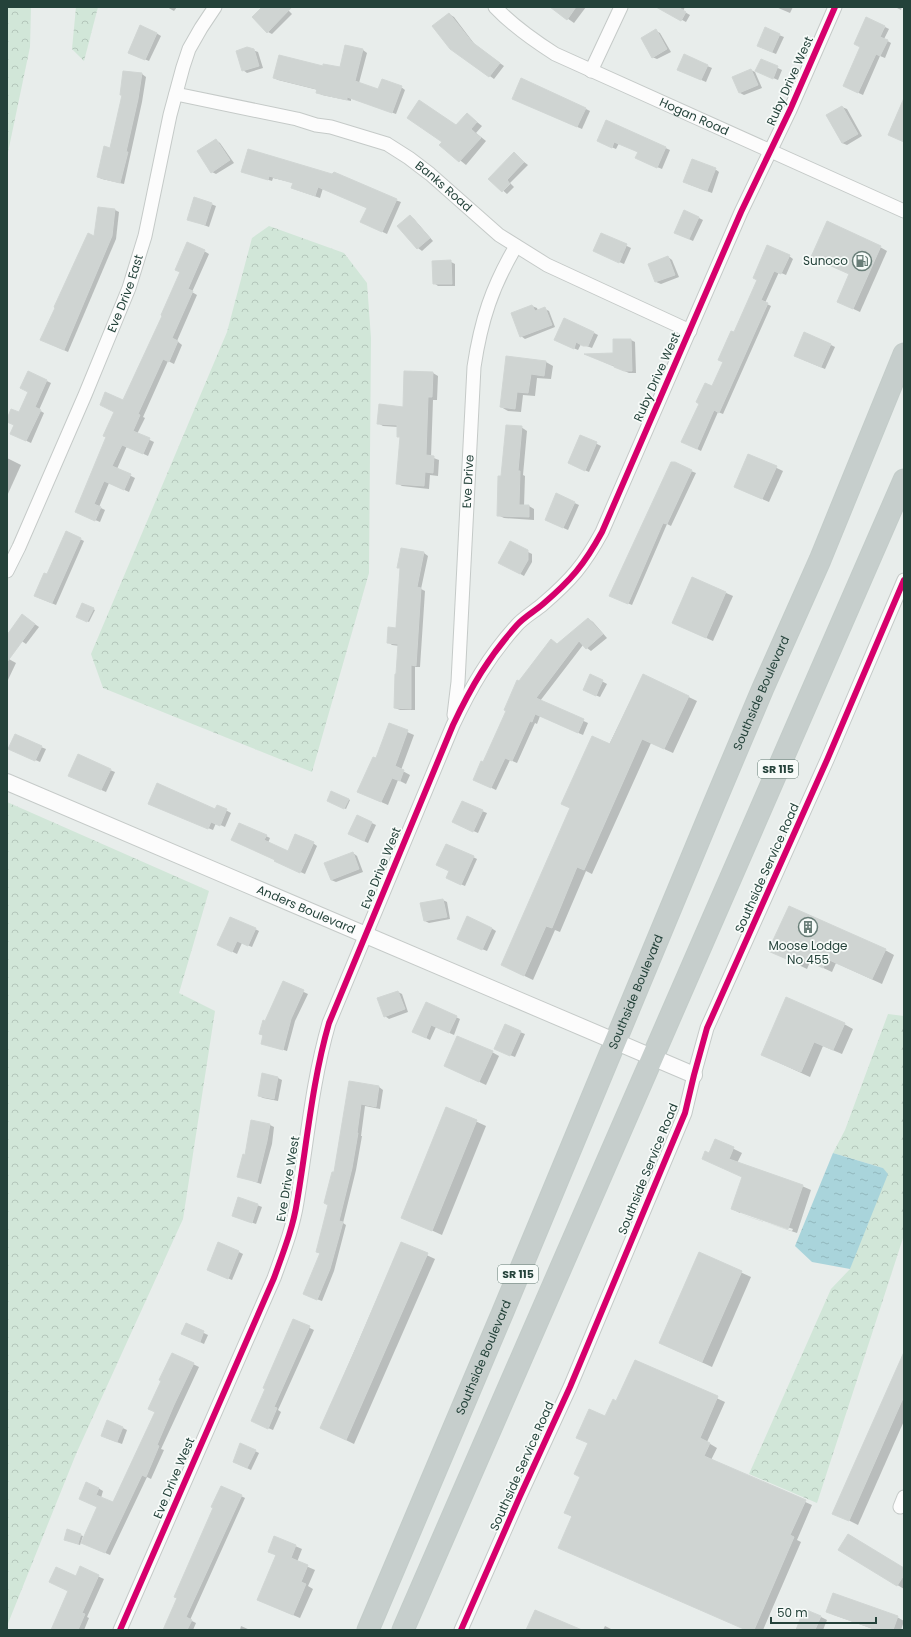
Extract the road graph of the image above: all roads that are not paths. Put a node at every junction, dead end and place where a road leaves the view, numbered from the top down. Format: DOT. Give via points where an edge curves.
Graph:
graph roads {
  1 [pos="215,7"];
  2 [pos="495,7"];
  3 [pos="621,7"];
  4 [pos="835,7"];
  5 [pos="591,71"];
  6 [pos="176,94"];
  7 [pos="769,151"];
  8 [pos="904,211"];
  9 [pos="516,246"];
  10 [pos="690,330"];
  11 [pos="904,354"];
  12 [pos="904,480"];
  13 [pos="7,571"];
  14 [pos="904,580"];
  15 [pos="453,724"];
  16 [pos="7,782"];
  17 [pos="366,935"];
  18 [pos="615,1042"];
  19 [pos="651,1057"];
  20 [pos="694,1075"];
  21 [pos="120,1630"];
  22 [pos="368,1630"];
  23 [pos="403,1630"];
  24 [pos="461,1630"];
  1 -- 6 [label="street, Eve Drive East" via="189,49"];
  2 -- 5 [label="street, Hogan Road" via="508,21 532,39 555,54"];
  3 -- 5 [label="street"];
  4 -- 7 [label="street, Ruby Drive West" via="790,110"];
  5 -- 7 [label="street, Hogan Road"];
  6 -- 9 [label="street, Banks Road" via="331,127 386,144 409,158 499,235"];
  6 -- 13 [label="street, Eve Drive East" via="145,236 129,288"];
  7 -- 8 [label="street, Hogan Road"];
  7 -- 10 [label="street, Ruby Drive West"];
  9 -- 10 [label="street, Banks Road" via="547,265"];
  9 -- 15 [label="street, Eve Drive" via="488,304 474,366 458,682"];
  10 -- 15 [label="street, Ruby Drive West" via="602,532 589,555 566,584 518,623 495,650 470,689"];
  11 -- 18 [label="highway, Southside Boulevard / SR 115" via="820,560 763,688"];
  12 -- 19 [label="highway, SR 115"];
  14 -- 20 [label="street, Southside Service Road" via="708,1028"];
  15 -- 17 [label="street, Eve Drive West"];
  16 -- 17 [label="street, Anders Boulevard"];
  17 -- 18 [label="street, Anders Boulevard"];
  17 -- 21 [label="street, Eve Drive West" via="329,1023 323,1044 297,1204 274,1278"];
  18 -- 19 [label="street, Anders Boulevard"];
  18 -- 22 [label="highway, Southside Boulevard / SR 115"];
  19 -- 20 [label="street, Anders Boulevard"];
  19 -- 23 [label="highway, SR 115"];
  20 -- 24 [label="street, Southside Service Road" via="685,1113 570,1387"];
}
